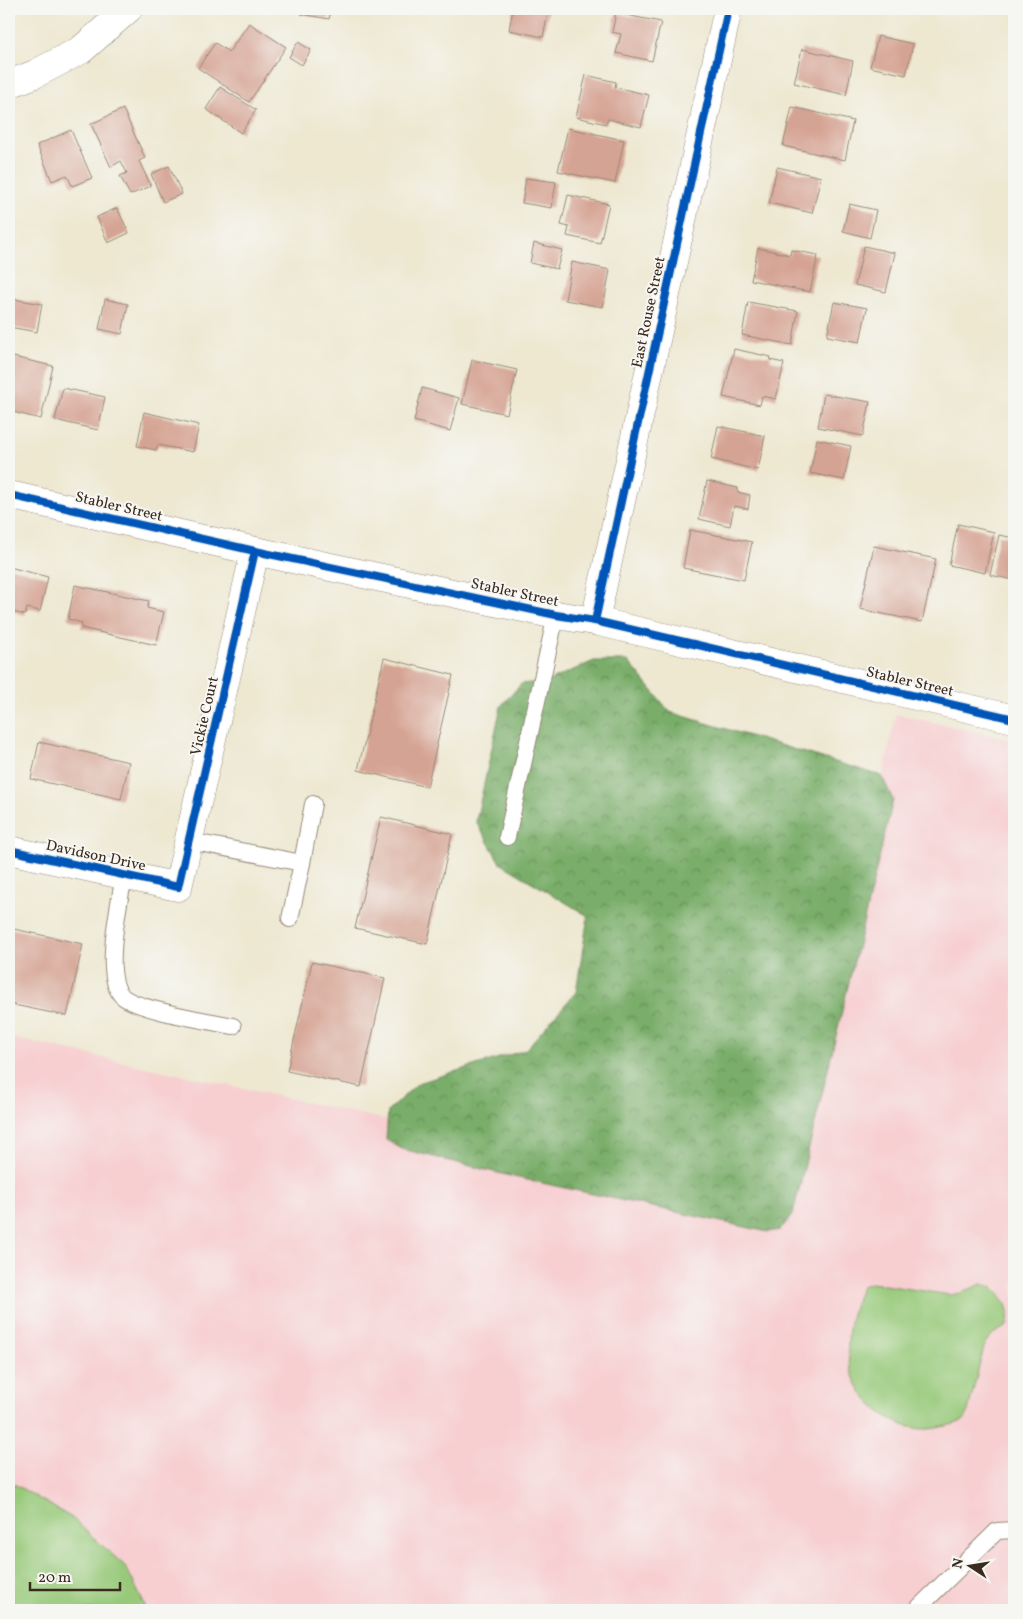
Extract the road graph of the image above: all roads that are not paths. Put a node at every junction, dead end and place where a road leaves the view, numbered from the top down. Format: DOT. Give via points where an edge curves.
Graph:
graph roads {
  1 [pos="128,9"];
  2 [pos="728,9"];
  3 [pos="9,84"];
  4 [pos="9,495"];
  5 [pos="255,550"];
  6 [pos="556,615"];
  7 [pos="595,621"];
  8 [pos="1014,719"];
  9 [pos="313,804"];
  10 [pos="507,837"];
  11 [pos="189,841"];
  12 [pos="9,850"];
  13 [pos="302,863"];
  14 [pos="124,875"];
  15 [pos="178,887"];
  16 [pos="290,919"];
  17 [pos="234,1026"];
  18 [pos="1014,1530"];
  19 [pos="916,1610"];
  1 -- 3 [label="street" via="81,50"];
  2 -- 7 [label="street, East Rouse Street"];
  4 -- 5 [label="street, Stabler Street"];
  5 -- 6 [label="street, Stabler Street"];
  5 -- 11 [label="street, Vickie Court"];
  6 -- 7 [label="street, Stabler Street"];
  6 -- 10 [label="lane"];
  7 -- 8 [label="street, Stabler Street"];
  9 -- 13 [label="lane"];
  11 -- 13 [label="lane"];
  11 -- 15 [label="street, Vickie Court"];
  12 -- 14 [label="street, Davidson Drive"];
  13 -- 16 [label="lane"];
  14 -- 15 [label="street, Davidson Drive"];
  14 -- 17 [label="lane" via="112,948 115,980 122,996 142,1006"];
  18 -- 19 [label="lane" via="997,1531"];
}
